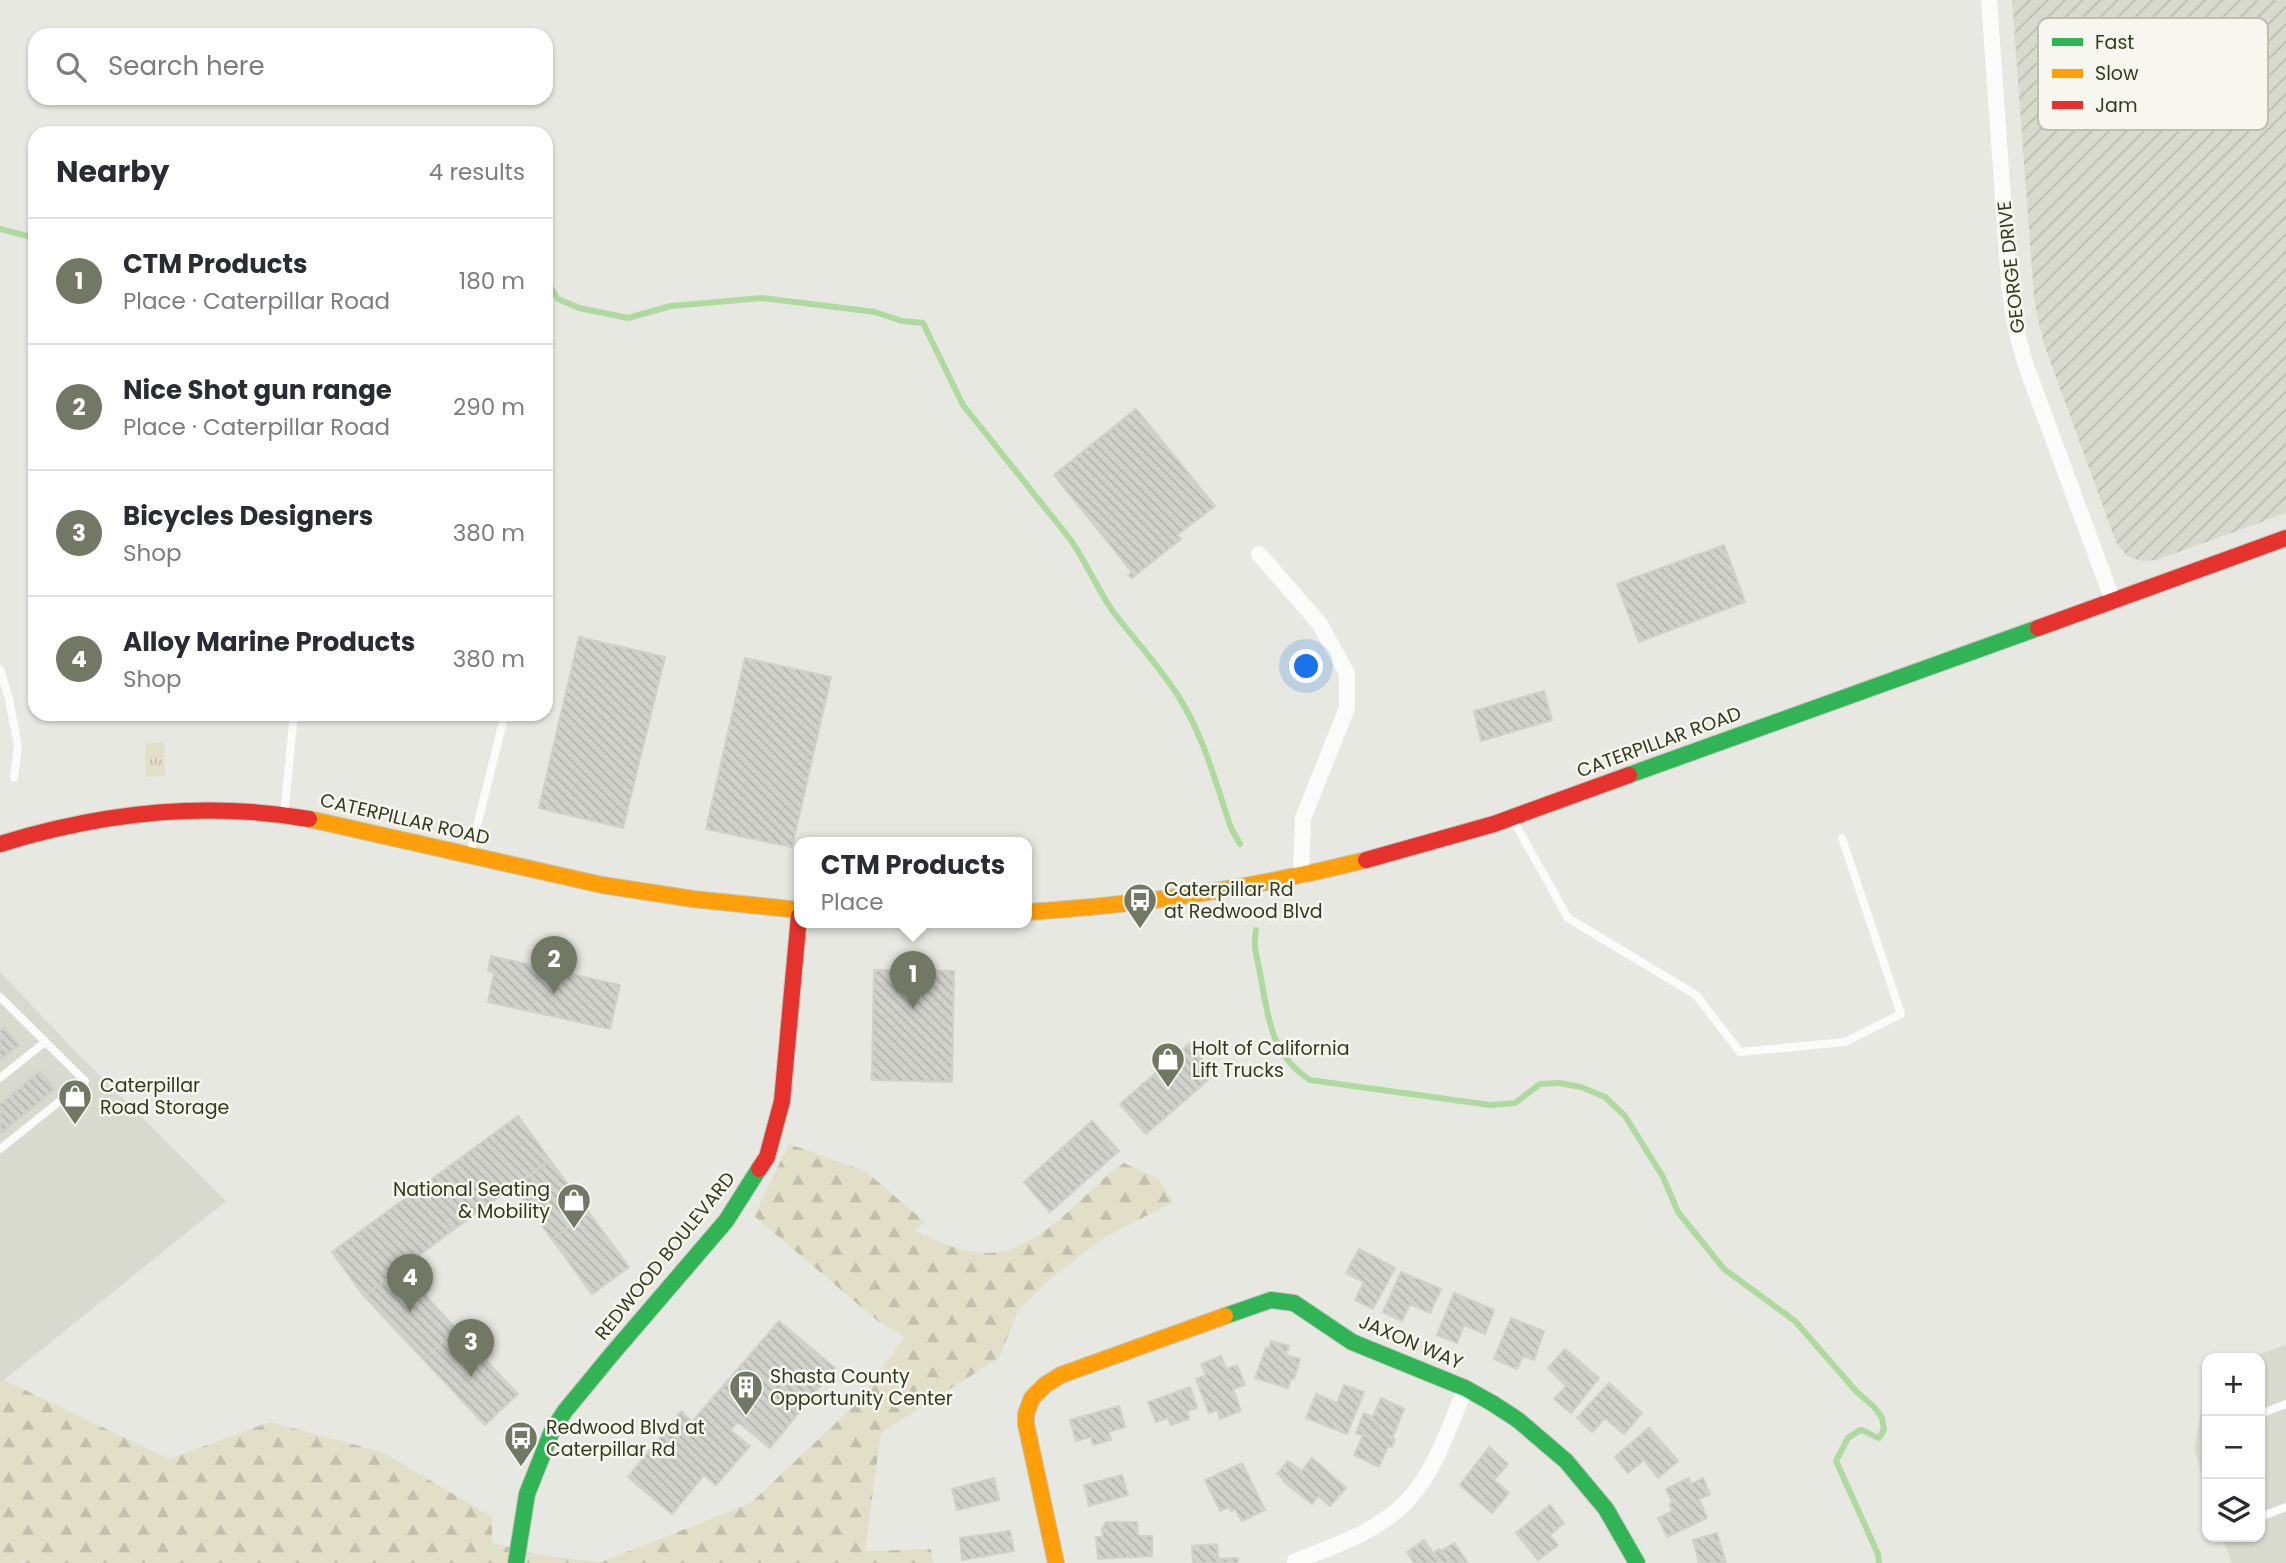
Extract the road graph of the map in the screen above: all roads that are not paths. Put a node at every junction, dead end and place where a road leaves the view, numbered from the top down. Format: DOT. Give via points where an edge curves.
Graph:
graph roads {
  1 [pos="1989,0"];
  2 [pos="2286,538"];
  3 [pos="1259,554"];
  4 [pos="2113,601"];
  5 [pos="0,669"];
  6 [pos="293,721"];
  7 [pos="503,721"];
  8 [pos="13,778"];
  9 [pos="284,815"];
  10 [pos="1511,818"];
  11 [pos="1842,838"];
  12 [pos="0,844"];
  13 [pos="470,855"];
  14 [pos="1301,876"];
  15 [pos="794,909"];
  16 [pos="1032,912"];
  17 [pos="798,928"];
  18 [pos="2,1002"];
  19 [pos="45,1042"];
  20 [pos="0,1078"];
  21 [pos="0,1149"];
  22 [pos="1465,1389"];
  23 [pos="2286,1404"];
  24 [pos="2265,1412"];
  25 [pos="2286,1507"];
  26 [pos="2265,1515"];
  27 [pos="1295,1561"];
  28 [pos="516,1563"];
  29 [pos="1056,1563"];
  30 [pos="1637,1563"];
  1 -- 4 [label="street, GEORGE DRIVE" via="2015,326"];
  2 -- 4 [label="street, CATERPILLAR ROAD"];
  3 -- 14 [label="street" via="1319,623 1347,673 1348,708 1303,818"];
  4 -- 10 [label="street, CATERPILLAR ROAD"];
  5 -- 8 [label="lane" via="18,746"];
  6 -- 9 [label="lane"];
  7 -- 13 [label="lane"];
  9 -- 12 [label="street, CATERPILLAR ROAD" via="149,813 106,818"];
  9 -- 13 [label="street, CATERPILLAR ROAD"];
  10 -- 11 [label="lane" via="1568,918 1696,995 1740,1052 1844,1042 1901,1014"];
  10 -- 14 [label="street, CATERPILLAR ROAD" via="1428,845"];
  13 -- 15 [label="street, CATERPILLAR ROAD" via="676,897"];
  14 -- 16 [label="street, CATERPILLAR ROAD" via="1125,905"];
  17 -- 28 [label="street, REDWOOD BOULEVARD" via="782,1101 767,1157 726,1221 552,1431 527,1494"];
  18 -- 19 [label="lane"];
  19 -- 20 [label="lane"];
  19 -- 21 [label="lane" via="85,1081"];
  22 -- 27 [label="street" via="1432,1465 1407,1502 1362,1534"];
  22 -- 29 [label="street, JAXON WAY" via="1359,1346 1284,1300 1271,1300 1069,1371 1036,1393 1025,1415"];
  22 -- 30 [label="street, JAXON WAY" via="1502,1409 1558,1453 1616,1523"];
  23 -- 24 [label="lane"];
  25 -- 26 [label="lane"];
}
